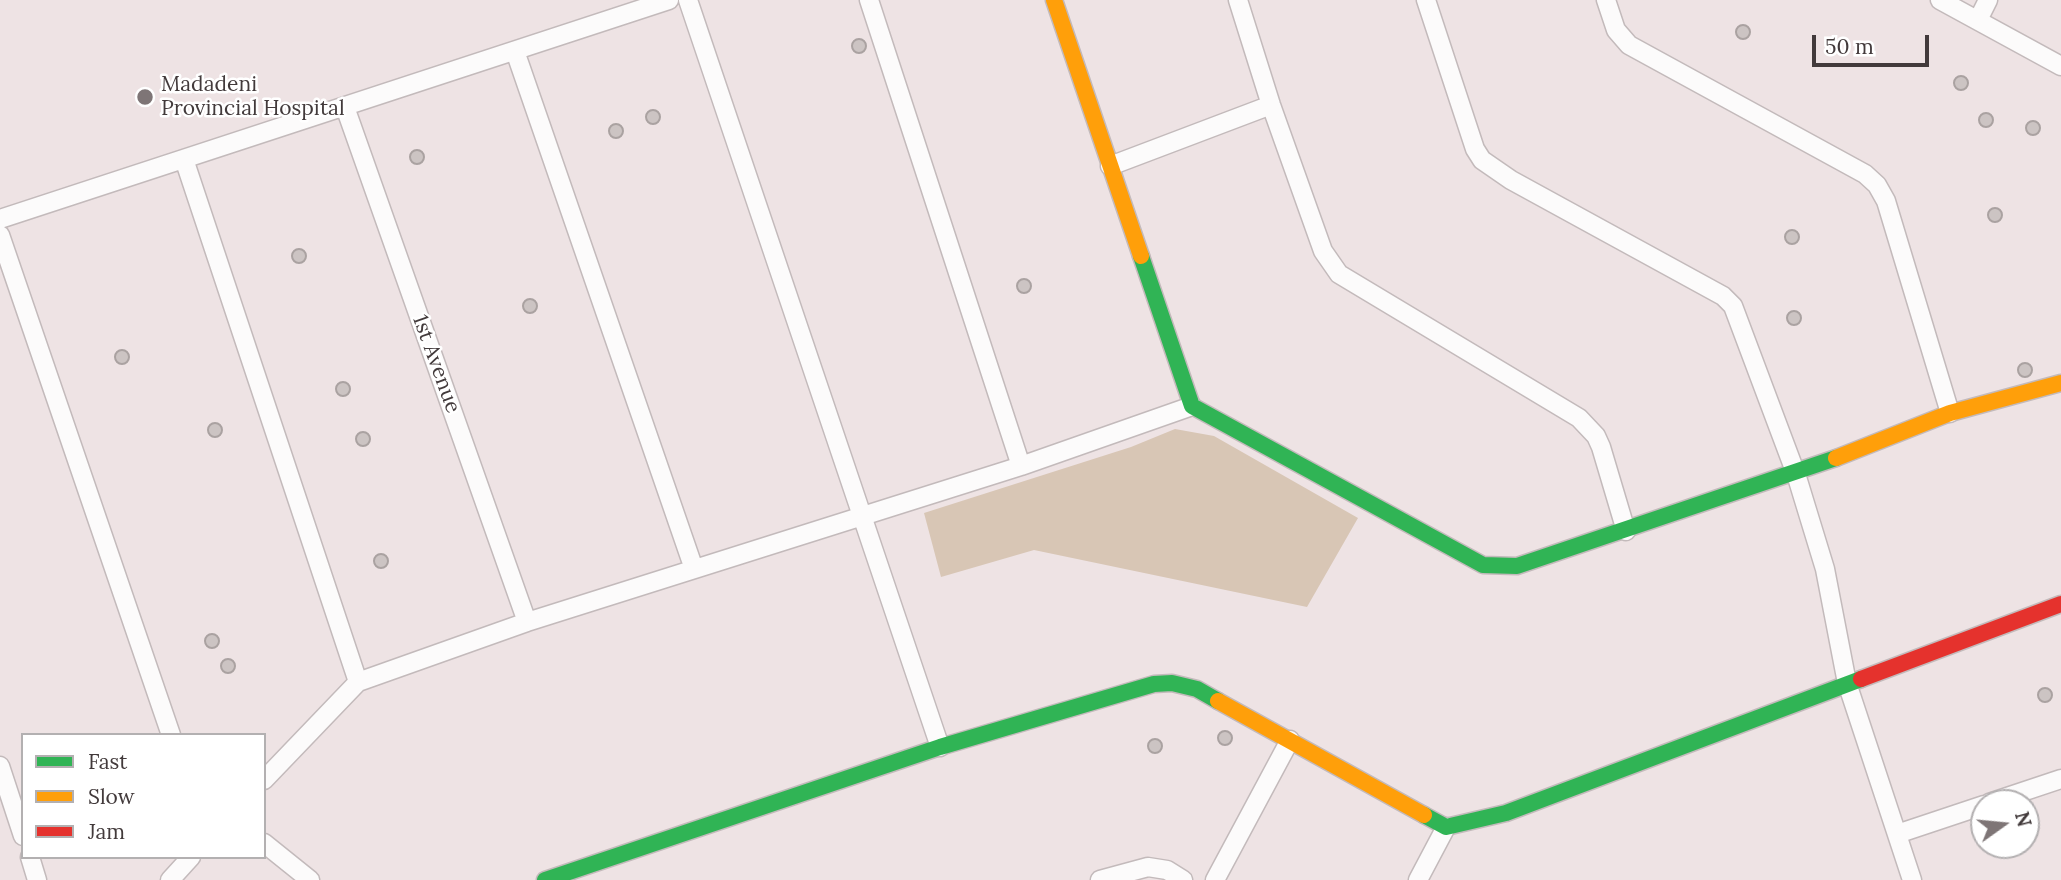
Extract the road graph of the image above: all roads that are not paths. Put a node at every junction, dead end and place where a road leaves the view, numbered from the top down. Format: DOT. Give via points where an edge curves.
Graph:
graph roads {
  1 [pos="669,0"];
  2 [pos="688,0"];
  3 [pos="869,0"];
  4 [pos="1054,0"];
  5 [pos="1238,0"];
  6 [pos="1426,0"];
  7 [pos="1606,0"];
  8 [pos="1940,0"];
  9 [pos="1988,0"];
  10 [pos="1978,20"];
  11 [pos="515,51"];
  12 [pos="2061,66"];
  13 [pos="1271,106"];
  14 [pos="345,107"];
  15 [pos="184,159"];
  16 [pos="1110,166"];
  17 [pos="0,219"];
  18 [pos="0,235"];
  19 [pos="2061,383"];
  20 [pos="1192,406"];
  21 [pos="1950,413"];
  22 [pos="1021,466"];
  23 [pos="1796,474"];
  24 [pos="864,515"];
  25 [pos="1626,531"];
  26 [pos="694,569"];
  27 [pos="2061,604"];
  28 [pos="527,622"];
  29 [pos="358,682"];
  30 [pos="1847,683"];
  31 [pos="170,733"];
  32 [pos="1290,740"];
  33 [pos="940,747"];
  34 [pos="0,766"];
  35 [pos="266,778"];
  36 [pos="2061,779"];
  37 [pos="2031,789"];
  38 [pos="1970,809"];
  39 [pos="1446,827"];
  40 [pos="21,830"];
  41 [pos="1897,834"];
  42 [pos="266,845"];
  43 [pos="31,859"];
  44 [pos="189,859"];
  45 [pos="37,880"];
  46 [pos="170,880"];
  47 [pos="310,880"];
  48 [pos="545,880"];
  49 [pos="1100,880"];
  50 [pos="1183,880"];
  51 [pos="1214,880"];
  52 [pos="1418,880"];
  53 [pos="1912,880"];
  1 -- 11 [label="street"];
  2 -- 24 [label="street"];
  3 -- 22 [label="street"];
  4 -- 16 [label="street"];
  5 -- 13 [label="street"];
  6 -- 23 [label="street" via="1482,160 1723,296 1738,316"];
  7 -- 21 [label="street" via="1616,30 1629,45 1865,174 1877,186 1886,201"];
  8 -- 10 [label="street"];
  9 -- 10 [label="street"];
  10 -- 12 [label="street"];
  11 -- 14 [label="street"];
  11 -- 26 [label="street"];
  13 -- 16 [label="street"];
  13 -- 25 [label="street" via="1323,251 1339,274 1579,418 1601,447"];
  14 -- 15 [label="street"];
  14 -- 28 [label="street, 1st Avenue"];
  15 -- 17 [label="street"];
  15 -- 29 [label="street"];
  16 -- 20 [label="street"];
  18 -- 31 [label="street"];
  19 -- 21 [label="street"];
  20 -- 22 [label="street"];
  20 -- 25 [label="street" via="1483,565 1517,566"];
  21 -- 23 [label="street"];
  22 -- 24 [label="street"];
  23 -- 25 [label="street"];
  23 -- 30 [label="street" via="1825,569"];
  24 -- 26 [label="street"];
  24 -- 33 [label="street"];
  26 -- 28 [label="street"];
  27 -- 30 [label="street"];
  28 -- 29 [label="street"];
  29 -- 35 [label="street"];
  30 -- 39 [label="street" via="1506,813"];
  30 -- 41 [label="street"];
  32 -- 33 [label="street" via="1197,689 1172,683 1153,684"];
  32 -- 39 [label="street"];
  32 -- 51 [label="street"];
  33 -- 48 [label="street"];
  34 -- 40 [label="street"];
  36 -- 37 [label="street"];
  38 -- 41 [label="street"];
  39 -- 52 [label="street"];
  41 -- 53 [label="street"];
  42 -- 47 [label="street"];
  43 -- 45 [label="street"];
  44 -- 46 [label="street"];
  49 -- 50 [label="street" via="1148,867 1167,870"];
}
